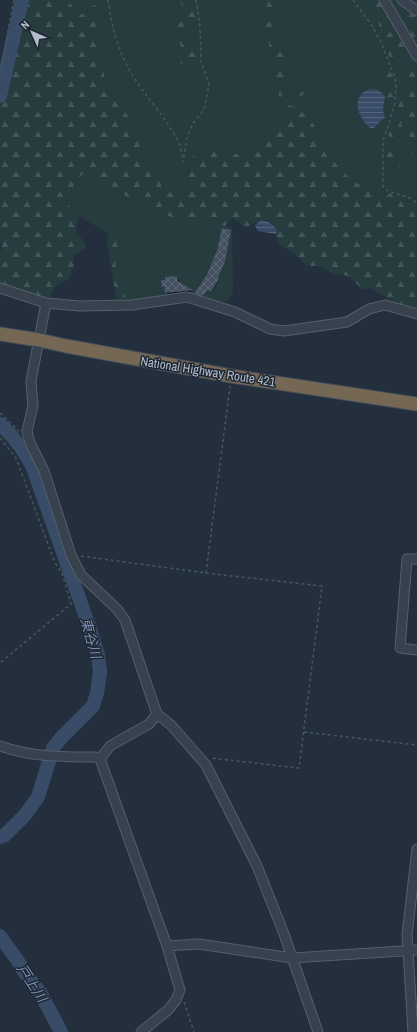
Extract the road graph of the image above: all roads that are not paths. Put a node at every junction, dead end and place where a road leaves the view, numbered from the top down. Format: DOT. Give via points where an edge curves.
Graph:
graph roads {
  1 [pos="384,0"];
  2 [pos="402,0"];
  3 [pos="417,11"];
  4 [pos="417,56"];
  5 [pos="0,288"];
  6 [pos="46,303"];
  7 [pos="417,314"];
  8 [pos="0,334"];
  9 [pos="39,340"];
  10 [pos="417,404"];
  11 [pos="417,559"];
  12 [pos="417,650"];
  13 [pos="157,714"];
  14 [pos="0,746"];
  15 [pos="100,759"];
  16 [pos="417,849"];
  17 [pos="167,946"];
  18 [pos="412,950"];
  19 [pos="292,958"];
  20 [pos="142,1032"];
  21 [pos="318,1032"];
  22 [pos="413,1032"];
  1 -- 4 [label="street"];
  2 -- 3 [label="street"];
  5 -- 6 [label="street"];
  6 -- 7 [label="street" via="80,306 132,305 187,297 236,312 270,329 284,331 347,322 369,309 385,305"];
  6 -- 9 [label="street"];
  8 -- 9 [label="highway, National Highway Route 421"];
  9 -- 10 [label="highway, National Highway Route 421" via="231,376"];
  9 -- 13 [label="street" via="31,381 33,406 27,431 30,443 44,471 71,555 81,574 126,620"];
  11 -- 12 [label="street" via="407,559 400,648"];
  13 -- 15 [label="street" via="149,724 110,746"];
  13 -- 19 [label="street" via="171,725 202,759 222,794 257,866"];
  14 -- 15 [label="street" via="58,757"];
  15 -- 17 [label="street"];
  16 -- 18 [label="street" via="407,935"];
  17 -- 19 [label="street" via="199,944"];
  17 -- 20 [label="street" via="180,990 168,1010"];
  18 -- 19 [label="street"];
  18 -- 22 [label="street"];
  19 -- 21 [label="street"];
}
